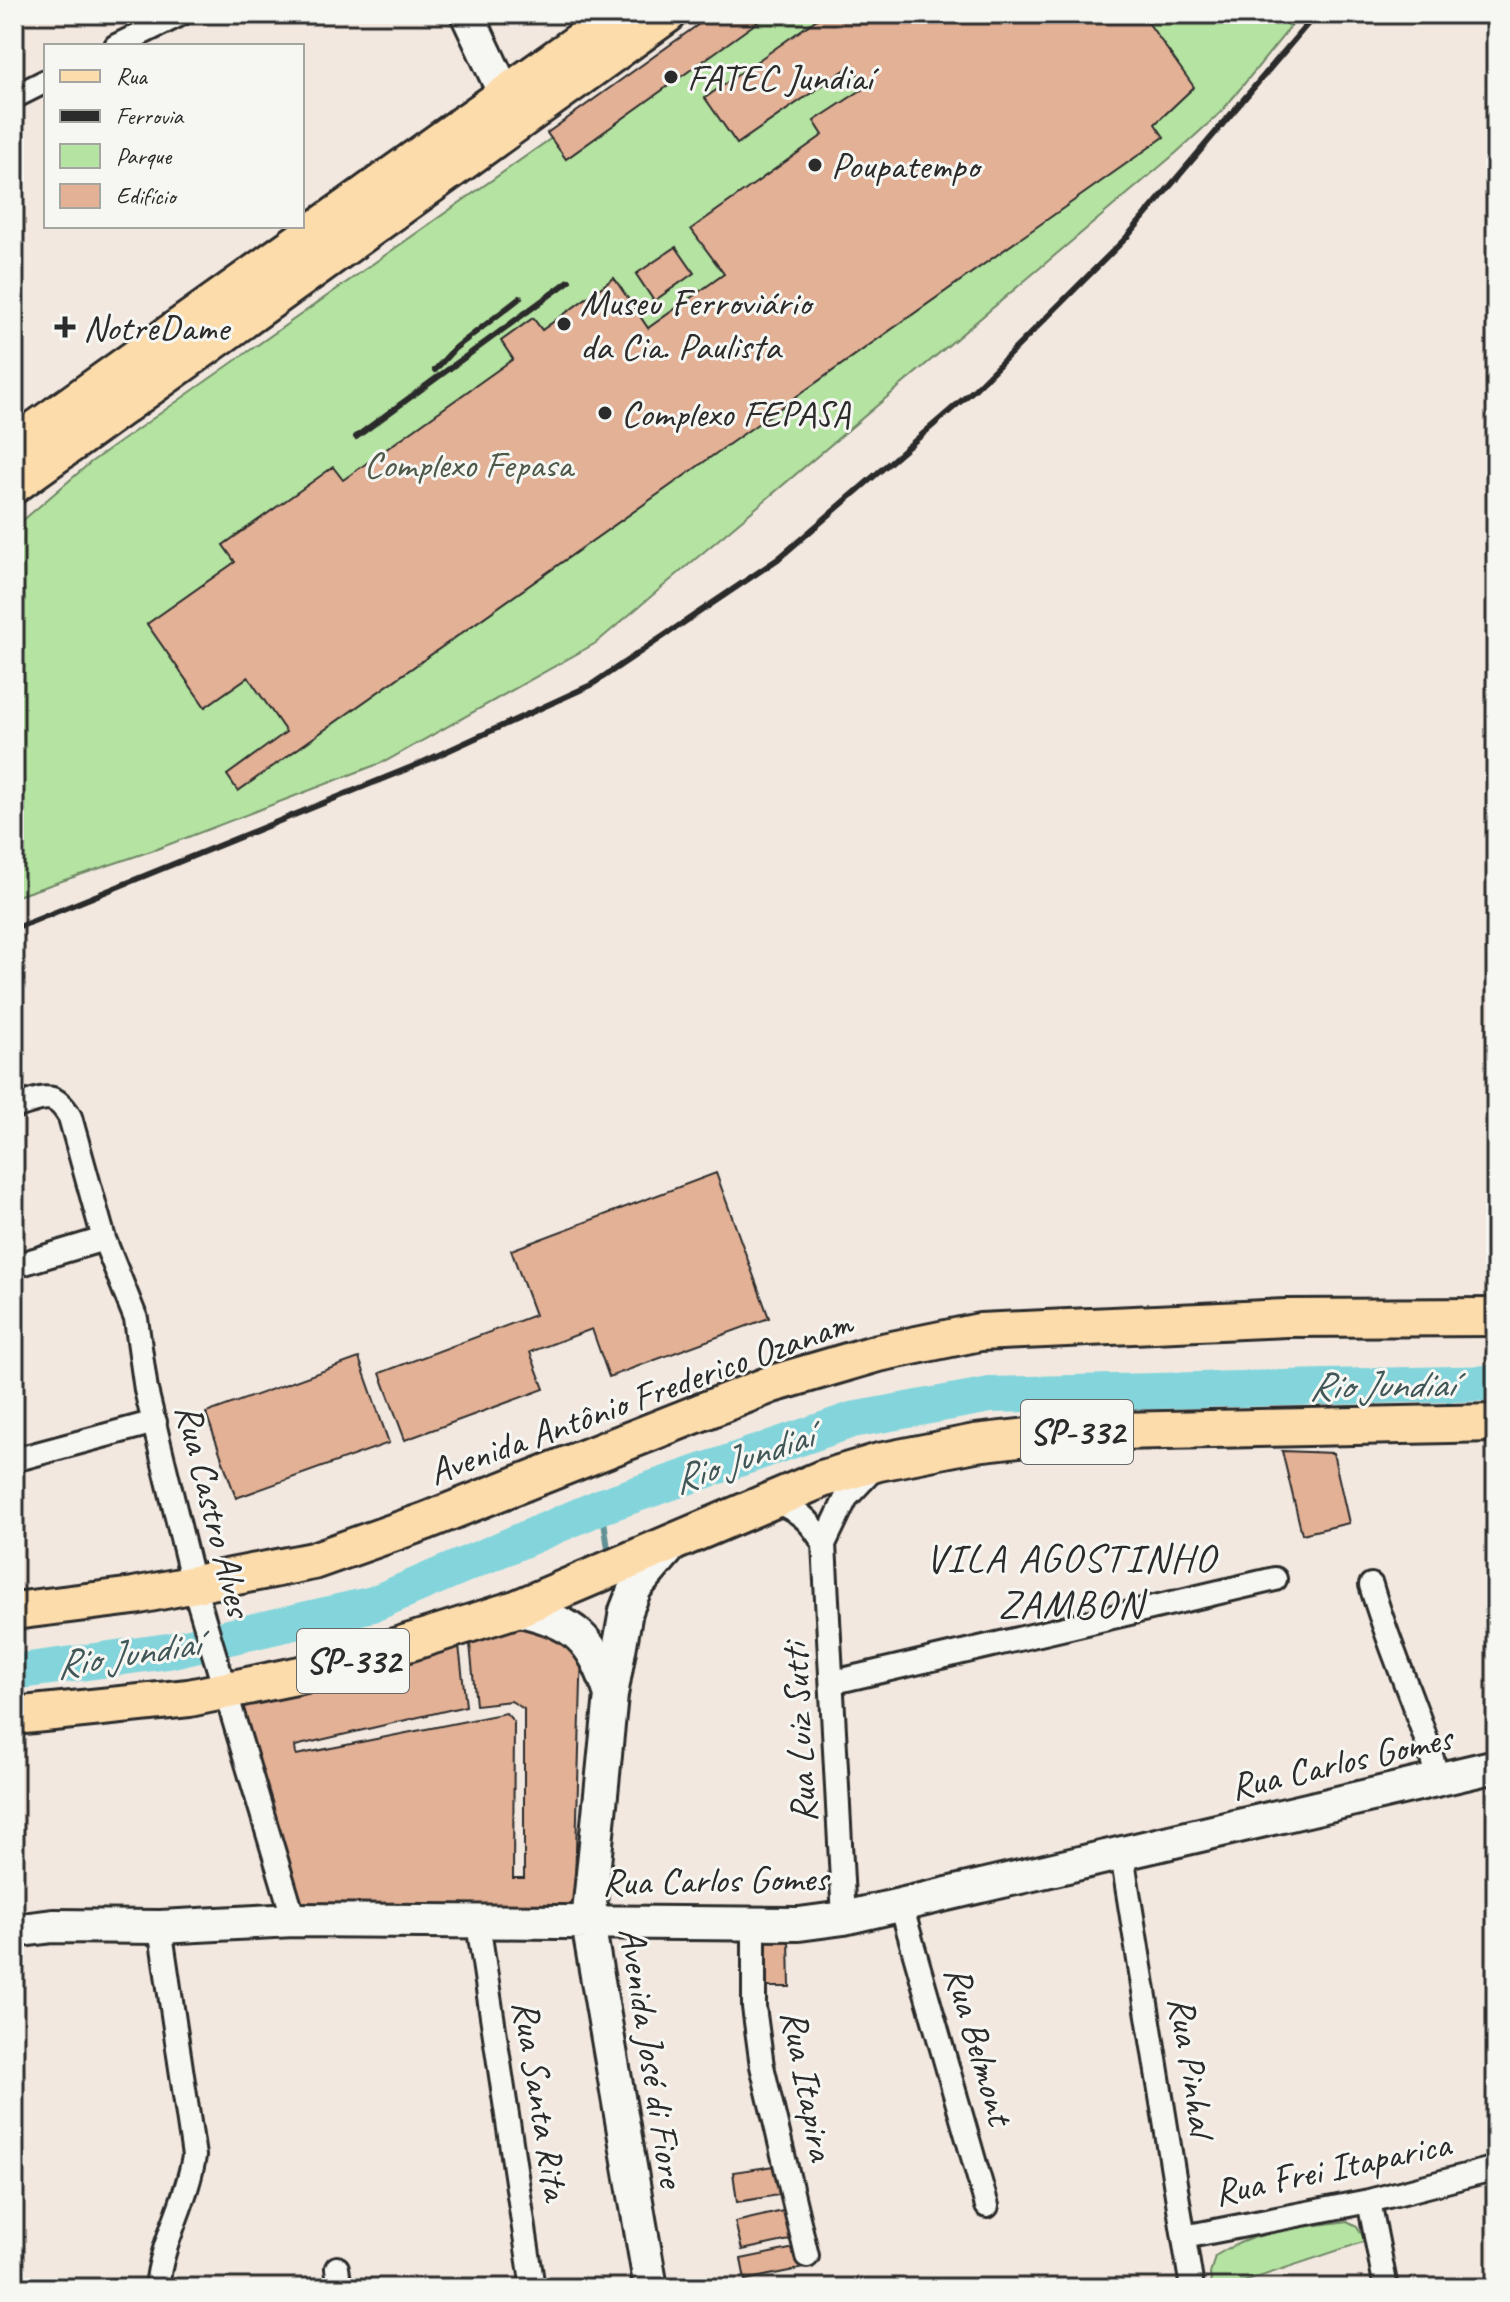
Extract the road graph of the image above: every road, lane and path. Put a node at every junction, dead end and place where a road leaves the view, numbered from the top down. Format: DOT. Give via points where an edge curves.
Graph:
graph roads {
  1 [pos="181,14"];
  2 [pos="467,14"];
  3 [pos="618,14"];
  4 [pos="668,14"];
  5 [pos="120,44"];
  6 [pos="44,82"];
  7 [pos="14,97"];
  8 [pos="511,109"];
  9 [pos="19,455"];
  10 [pos="14,1107"];
  11 [pos="104,1239"];
  12 [pos="14,1266"];
  13 [pos="1496,1317"];
  14 [pos="155,1422"];
  15 [pos="1496,1423"];
  16 [pos="14,1460"];
  17 [pos="879,1462"];
  18 [pos="772,1500"];
  19 [pos="675,1541"];
  20 [pos="824,1544"];
  21 [pos="1275,1579"];
  22 [pos="1371,1585"];
  23 [pos="196,1593"];
  24 [pos="516,1609"];
  25 [pos="14,1611"];
  26 [pos="556,1618"];
  27 [pos="624,1629"];
  28 [pos="222,1681"];
  29 [pos="834,1682"];
  30 [pos="611,1695"];
  31 [pos="14,1716"];
  32 [pos="1496,1766"];
  33 [pos="1438,1780"];
  34 [pos="1122,1855"];
  35 [pos="901,1905"];
  36 [pos="844,1918"];
  37 [pos="294,1920"];
  38 [pos="478,1923"];
  39 [pos="588,1923"];
  40 [pos="754,1925"];
  41 [pos="160,1927"];
  42 [pos="14,1931"];
  43 [pos="1496,2168"];
  44 [pos="1369,2201"];
  45 [pos="987,2206"];
  46 [pos="1184,2237"];
  47 [pos="807,2256"];
  48 [pos="157,2288"];
  49 [pos="533,2288"];
  50 [pos="651,2288"];
  51 [pos="1192,2288"];
  52 [pos="1386,2288"];
  1 -- 5 [label="street"];
  2 -- 8 [label="main road"];
  3 -- 8 [label="main road"];
  4 -- 8 [label="main road"];
  6 -- 7 [label="street"];
  8 -- 9 [label="main road"];
  10 -- 11 [label="street, Rua Castro Alves" via="52,1097 61,1101"];
  11 -- 12 [label="street"];
  11 -- 14 [label="street, Rua Castro Alves" via="136,1319"];
  13 -- 23 [label="main road, Avenida Antônio Frederico Ozanam" via="1054,1326 980,1332 878,1353 772,1384 313,1561"];
  14 -- 16 [label="street"];
  14 -- 23 [label="street, Rua Castro Alves"];
  15 -- 17 [label="main road, SP-332" via="1071,1432"];
  17 -- 18 [label="main road, SP-332"];
  17 -- 20 [label="street, Rua Luiz Sutti" via="846,1498"];
  18 -- 19 [label="main road, SP-332"];
  18 -- 20 [label="street" via="797,1510"];
  19 -- 24 [label="main road, SP-332"];
  19 -- 27 [label="main road, Avenida José di Fiore" via="635,1588"];
  20 -- 29 [label="street, Rua Luiz Sutti"];
  21 -- 29 [label="street"];
  22 -- 33 [label="street"];
  23 -- 25 [label="main road, Avenida Antônio Frederico Ozanam"];
  23 -- 28 [label="street, Rua Castro Alves"];
  24 -- 26 [label="main road"];
  24 -- 28 [label="main road, SP-332" via="315,1672"];
  26 -- 27 [label="main road"];
  26 -- 30 [label="main road" via="600,1661"];
  27 -- 30 [label="main road, Avenida José di Fiore"];
  28 -- 31 [label="main road, SP-332" via="189,1698"];
  28 -- 37 [label="street, Rua Castro Alves"];
  29 -- 36 [label="street, Rua Luiz Sutti"];
  30 -- 39 [label="main road, Avenida José di Fiore"];
  32 -- 33 [label="main road, Rua Carlos Gomes"];
  33 -- 34 [label="main road, Rua Carlos Gomes"];
  34 -- 35 [label="main road, Rua Carlos Gomes"];
  34 -- 46 [label="street, Rua Pinhal"];
  35 -- 36 [label="main road, Rua Carlos Gomes"];
  35 -- 45 [label="street, Rua Belmont"];
  36 -- 40 [label="main road, Rua Carlos Gomes"];
  37 -- 38 [label="main road, Rua Carlos Gomes"];
  37 -- 41 [label="main road, Rua Carlos Gomes"];
  38 -- 39 [label="main road, Rua Carlos Gomes"];
  38 -- 49 [label="street, Rua Santa Rita"];
  39 -- 40 [label="main road, Rua Carlos Gomes"];
  39 -- 50 [label="main road, Avenida José di Fiore"];
  40 -- 47 [label="street, Rua Itapira" via="754,2007 762,2066"];
  41 -- 42 [label="main road, Rua Carlos Gomes"];
  41 -- 48 [label="street" via="194,2156"];
  43 -- 44 [label="street, Rua Frei Itaparica"];
  44 -- 46 [label="street, Rua Frei Itaparica"];
  44 -- 52 [label="street"];
  46 -- 51 [label="street, Rua Pinhal"];
}
